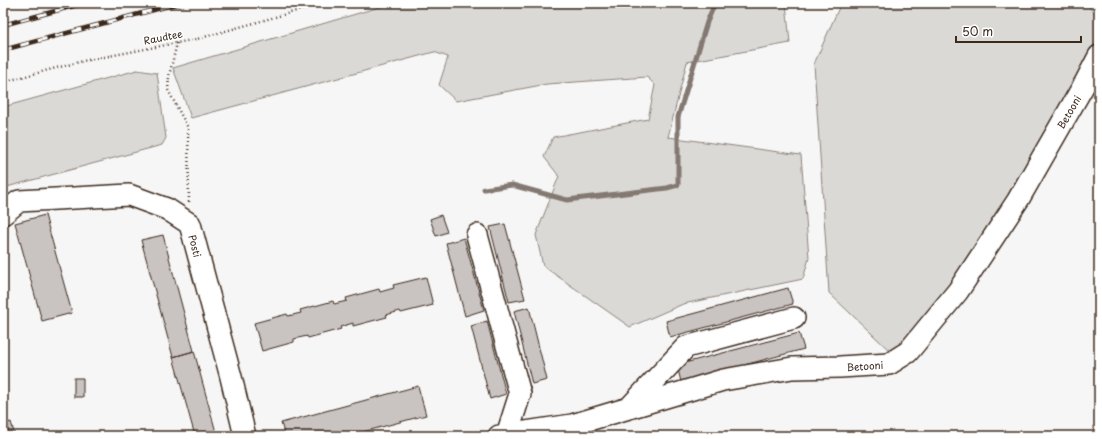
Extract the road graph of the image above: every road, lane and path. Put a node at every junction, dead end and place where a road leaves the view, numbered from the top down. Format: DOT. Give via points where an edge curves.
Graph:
graph roads {
  1 [pos="325,3"];
  2 [pos="177,42"];
  3 [pos="1099,56"];
  4 [pos="3,82"];
  5 [pos="3,214"];
  6 [pos="190,224"];
  7 [pos="477,235"];
  8 [pos="794,318"];
  9 [pos="630,407"];
  10 [pos="503,435"];
  11 [pos="245,436"];
  1 -- 2 [label="path, Raudtee" via="197,39"];
  2 -- 4 [label="path, Raudtee" via="83,61"];
  2 -- 6 [label="path" via="168,90 188,128"];
  3 -- 9 [label="street, Betooni" via="1018,200 958,291 908,352 889,364 792,368 722,380"];
  5 -- 6 [label="street, Posti" via="19,201 129,195 167,209"];
  6 -- 11 [label="street, Posti"];
  7 -- 10 [label="street" via="520,394"];
  8 -- 9 [label="street" via="686,347"];
  9 -- 10 [label="street, Betooni" via="572,425"];
}
